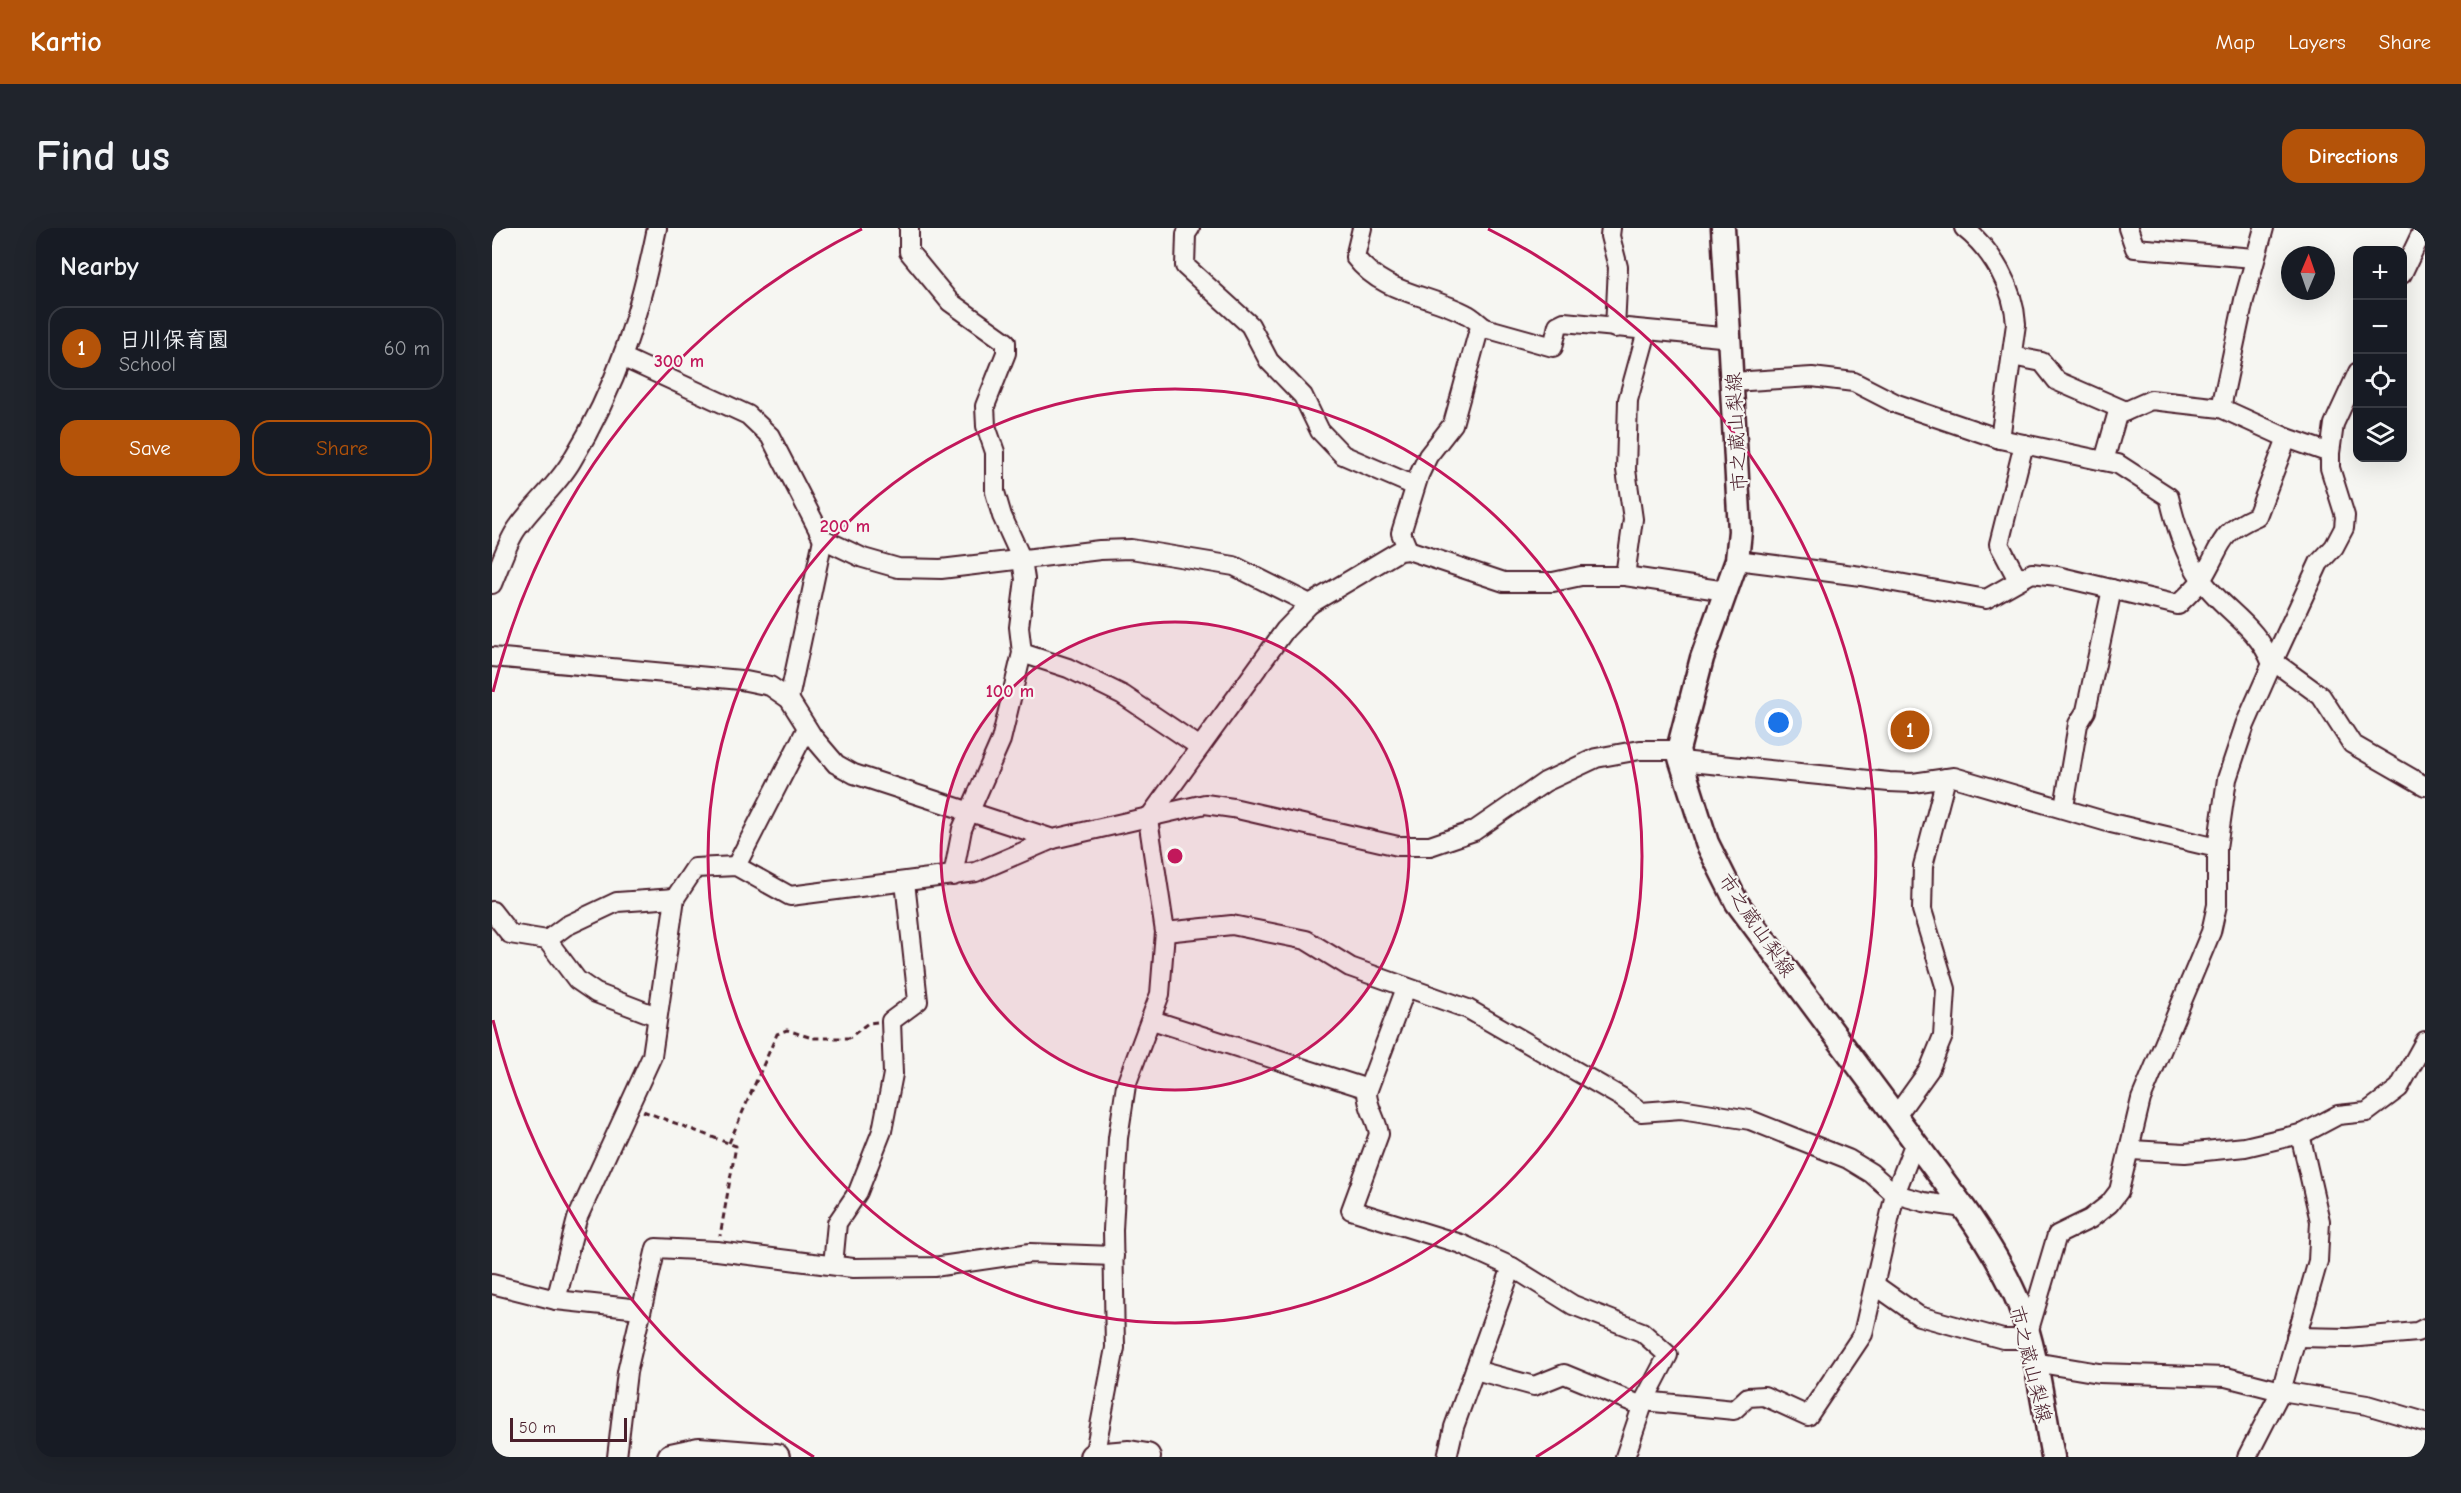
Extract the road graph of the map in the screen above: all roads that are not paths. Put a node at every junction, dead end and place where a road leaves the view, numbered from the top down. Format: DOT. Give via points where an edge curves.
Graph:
graph roads {
  1 [pos="657,228"];
  2 [pos="909,228"];
  3 [pos="1190,228"];
  4 [pos="1362,228"];
  5 [pos="1611,228"];
  6 [pos="1723,228"];
  7 [pos="1964,228"];
  8 [pos="2128,228"];
  9 [pos="2264,228"];
  10 [pos="2424,228"];
  11 [pos="2254,258"];
  12 [pos="2407,265"];
  13 [pos="1485,328"];
  14 [pos="1615,328"];
  15 [pos="1647,332"];
  16 [pos="1731,338"];
  17 [pos="2012,356"];
  18 [pos="624,358"];
  19 [pos="1733,382"];
  20 [pos="2353,383"];
  21 [pos="2221,408"];
  22 [pos="2126,411"];
  23 [pos="2287,438"];
  24 [pos="2000,439"];
  25 [pos="2024,444"];
  26 [pos="2330,453"];
  27 [pos="2104,460"];
  28 [pos="1415,486"];
  29 [pos="823,539"];
  30 [pos="1408,550"];
  31 [pos="1022,560"];
  32 [pos="1737,560"];
  33 [pos="1625,576"];
  34 [pos="2018,580"];
  35 [pos="2202,580"];
  36 [pos="492,584"];
  37 [pos="2112,589"];
  38 [pos="1726,591"];
  39 [pos="1310,604"];
  40 [pos="1022,653"];
  41 [pos="492,657"];
  42 [pos="2272,663"];
  43 [pos="789,699"];
  44 [pos="807,728"];
  45 [pos="1200,747"];
  46 [pos="1680,756"];
  47 [pos="1946,778"];
  48 [pos="2425,786"];
  49 [pos="2064,807"];
  50 [pos="968,810"];
  51 [pos="1148,819"];
  52 [pos="1053,839"];
  53 [pos="2217,848"];
  54 [pos="736,866"];
  55 [pos="953,876"];
  56 [pos="905,882"];
  57 [pos="675,898"];
  58 [pos="492,911"];
  59 [pos="1165,932"];
  60 [pos="547,940"];
  61 [pos="1406,988"];
  62 [pos="656,1016"];
  63 [pos="1152,1020"];
  64 [pos="2425,1041"];
  65 [pos="1368,1089"];
  66 [pos="1896,1116"];
  67 [pos="2300,1134"];
  68 [pos="1915,1142"];
  69 [pos="2131,1150"];
  70 [pos="1895,1194"];
  71 [pos="1964,1208"];
  72 [pos="1114,1256"];
  73 [pos="833,1265"];
  74 [pos="1512,1267"];
  75 [pos="492,1284"];
  76 [pos="1875,1285"];
  77 [pos="556,1300"];
  78 [pos="640,1309"];
  79 [pos="2425,1328"];
  80 [pos="2029,1336"];
  81 [pos="2296,1337"];
  82 [pos="2034,1362"];
  83 [pos="1475,1370"];
  84 [pos="2281,1391"];
  85 [pos="1643,1403"];
  86 [pos="2425,1422"];
  87 [pos="616,1457"];
  88 [pos="671,1457"];
  89 [pos="776,1457"];
  90 [pos="1094,1457"];
  91 [pos="1147,1457"];
  92 [pos="1447,1457"];
  93 [pos="1625,1457"];
  94 [pos="2053,1457"];
  95 [pos="2247,1457"];
  1 -- 18 [label="street"];
  2 -- 31 [label="street" via="909,252 950,302 1006,342 1006,353 985,406 986,426 995,452 995,492"];
  3 -- 28 [label="street" via="1186,234 1185,266 1250,325 1269,361 1303,396 1320,430 1343,455"];
  4 -- 13 [label="street" via="1355,257 1365,270 1405,293 1467,314"];
  5 -- 14 [label="street" via="1618,267"];
  6 -- 16 [label="main road, 市之蔵山梨線"];
  7 -- 17 [label="street" via="1984,244 2009,294 2016,324"];
  8 -- 11 [label="street" via="2135,248"];
  9 -- 11 [label="street"];
  10 -- 12 [label="street"];
  11 -- 21 [label="street"];
  13 -- 14 [label="street" via="1553,347 1558,325 1564,322"];
  13 -- 28 [label="street" via="1478,333 1453,424 1428,456"];
  14 -- 15 [label="street"];
  15 -- 16 [label="street"];
  15 -- 33 [label="street" via="1628,400 1626,470 1633,519"];
  16 -- 19 [label="main road, 市之蔵山梨線"];
  17 -- 22 [label="street" via="2042,362 2057,381"];
  17 -- 24 [label="street"];
  18 -- 29 [label="street" via="748,415 770,436"];
  18 -- 36 [label="street" via="592,427 569,466 516,530"];
  19 -- 24 [label="street" via="1812,377 1854,382 1906,407"];
  19 -- 32 [label="main road, 市之蔵山梨線" via="1740,531"];
  20 -- 26 [label="street" via="2334,424"];
  21 -- 22 [label="street" via="2151,400"];
  21 -- 23 [label="street"];
  22 -- 27 [label="street" via="2118,415"];
  23 -- 26 [label="street"];
  23 -- 35 [label="street" via="2257,516 2235,526 2225,536"];
  24 -- 25 [label="street"];
  25 -- 27 [label="street"];
  25 -- 34 [label="street" via="1999,544"];
  26 -- 42 [label="street" via="2330,468 2345,516 2344,528 2319,563"];
  27 -- 35 [label="street" via="2118,464 2169,497 2179,539"];
  28 -- 30 [label="street" via="1401,533"];
  29 -- 31 [label="street" via="863,558 898,568 941,569"];
  29 -- 43 [label="street"];
  30 -- 33 [label="street" via="1504,582"];
  30 -- 39 [label="street" via="1399,551"];
  31 -- 39 [label="street" via="1100,550 1142,551 1234,566"];
  31 -- 40 [label="street"];
  32 -- 34 [label="street" via="1861,576 1986,599"];
  32 -- 38 [label="main road, 市之蔵山梨線"];
  33 -- 38 [label="street"];
  34 -- 37 [label="street" via="2032,573"];
  35 -- 37 [label="street" via="2178,605"];
  35 -- 42 [label="street" via="2240,616"];
  37 -- 49 [label="street" via="2086,711 2078,724"];
  38 -- 46 [label="main road, 市之蔵山梨線" via="1702,658"];
  39 -- 45 [label="street" via="1285,630"];
  40 -- 45 [label="street" via="1068,668 1123,695"];
  40 -- 50 [label="street" via="1001,740"];
  41 -- 43 [label="street" via="741,680 770,686"];
  42 -- 48 [label="street" via="2321,696 2352,744"];
  42 -- 53 [label="street" via="2227,779"];
  43 -- 44 [label="street"];
  44 -- 50 [label="street" via="836,764 854,774"];
  44 -- 54 [label="street"];
  45 -- 51 [label="street"];
  46 -- 47 [label="street" via="1889,782"];
  46 -- 51 [label="street" via="1640,750 1596,758 1545,782 1474,831 1430,846 1398,846 1205,804"];
  46 -- 66 [label="main road, 市之蔵山梨線" via="1707,843 1727,886"];
  47 -- 49 [label="street" via="1967,780"];
  47 -- 66 [label="street" via="1923,866 1922,910 1946,989 1943,1036 1929,1070"];
  49 -- 53 [label="street"];
  50 -- 52 [label="street"];
  50 -- 55 [label="street"];
  51 -- 52 [label="street"];
  51 -- 59 [label="street"];
  52 -- 55 [label="street" via="976,872"];
  53 -- 69 [label="street" via="2217,905 2211,932 2141,1099"];
  54 -- 56 [label="street" via="789,896"];
  54 -- 57 [label="street" via="694,868"];
  55 -- 56 [label="street"];
  56 -- 73 [label="street" via="918,1001 891,1021 892,1074 882,1131 858,1192 837,1222"];
  57 -- 60 [label="street" via="617,902 566,926"];
  57 -- 62 [label="street"];
  58 -- 60 [label="street" via="510,934"];
  59 -- 61 [label="street" via="1232,925 1306,940 1350,967"];
  59 -- 63 [label="street" via="1160,994"];
  60 -- 62 [label="street" via="577,980 633,1009"];
  61 -- 65 [label="street"];
  61 -- 70 [label="street" via="1468,1009 1621,1096 1641,1112 1681,1109 1750,1119 1848,1159"];
  62 -- 77 [label="street" via="652,1056 578,1219"];
  63 -- 65 [label="street"];
  63 -- 72 [label="street" via="1126,1085 1118,1138"];
  64 -- 67 [label="street" via="2398,1088 2367,1113 2338,1115"];
  65 -- 74 [label="street" via="1367,1104 1379,1134 1351,1210 1461,1244"];
  66 -- 68 [label="main road, 市之蔵山梨線"];
  67 -- 69 [label="street" via="2245,1147 2185,1153"];
  67 -- 81 [label="street" via="2320,1221 2318,1261"];
  68 -- 70 [label="street"];
  68 -- 71 [label="main road, 市之蔵山梨線"];
  69 -- 80 [label="street" via="2119,1191 2109,1204 2090,1219 2057,1235"];
  70 -- 71 [label="street"];
  70 -- 76 [label="street"];
  71 -- 80 [label="main road, 市之蔵山梨線" via="2008,1280"];
  72 -- 73 [label="street" via="1030,1253 934,1267"];
  72 -- 90 [label="street" via="1115,1348"];
  73 -- 78 [label="street" via="656,1248"];
  74 -- 83 [label="street"];
  74 -- 85 [label="street" via="1573,1305 1642,1332 1668,1355"];
  75 -- 77 [label="street"];
  76 -- 80 [label="street" via="1919,1316 2003,1338"];
  76 -- 85 [label="street" via="1863,1334 1808,1416 1764,1396 1748,1397 1734,1410"];
  77 -- 78 [label="street"];
  78 -- 87 [label="street"];
  79 -- 81 [label="street" via="2348,1338"];
  80 -- 82 [label="main road, 市之蔵山梨線"];
  81 -- 84 [label="street"];
  82 -- 84 [label="street" via="2099,1372 2226,1377"];
  82 -- 94 [label="main road, 市之蔵山梨線"];
  83 -- 85 [label="street" via="1534,1386 1563,1374"];
  83 -- 92 [label="street"];
  84 -- 86 [label="street" via="2367,1405"];
  84 -- 95 [label="street"];
  85 -- 93 [label="street"];
  88 -- 89 [label="highway" via="699,1451"];
  90 -- 91 [label="highway"];
}
